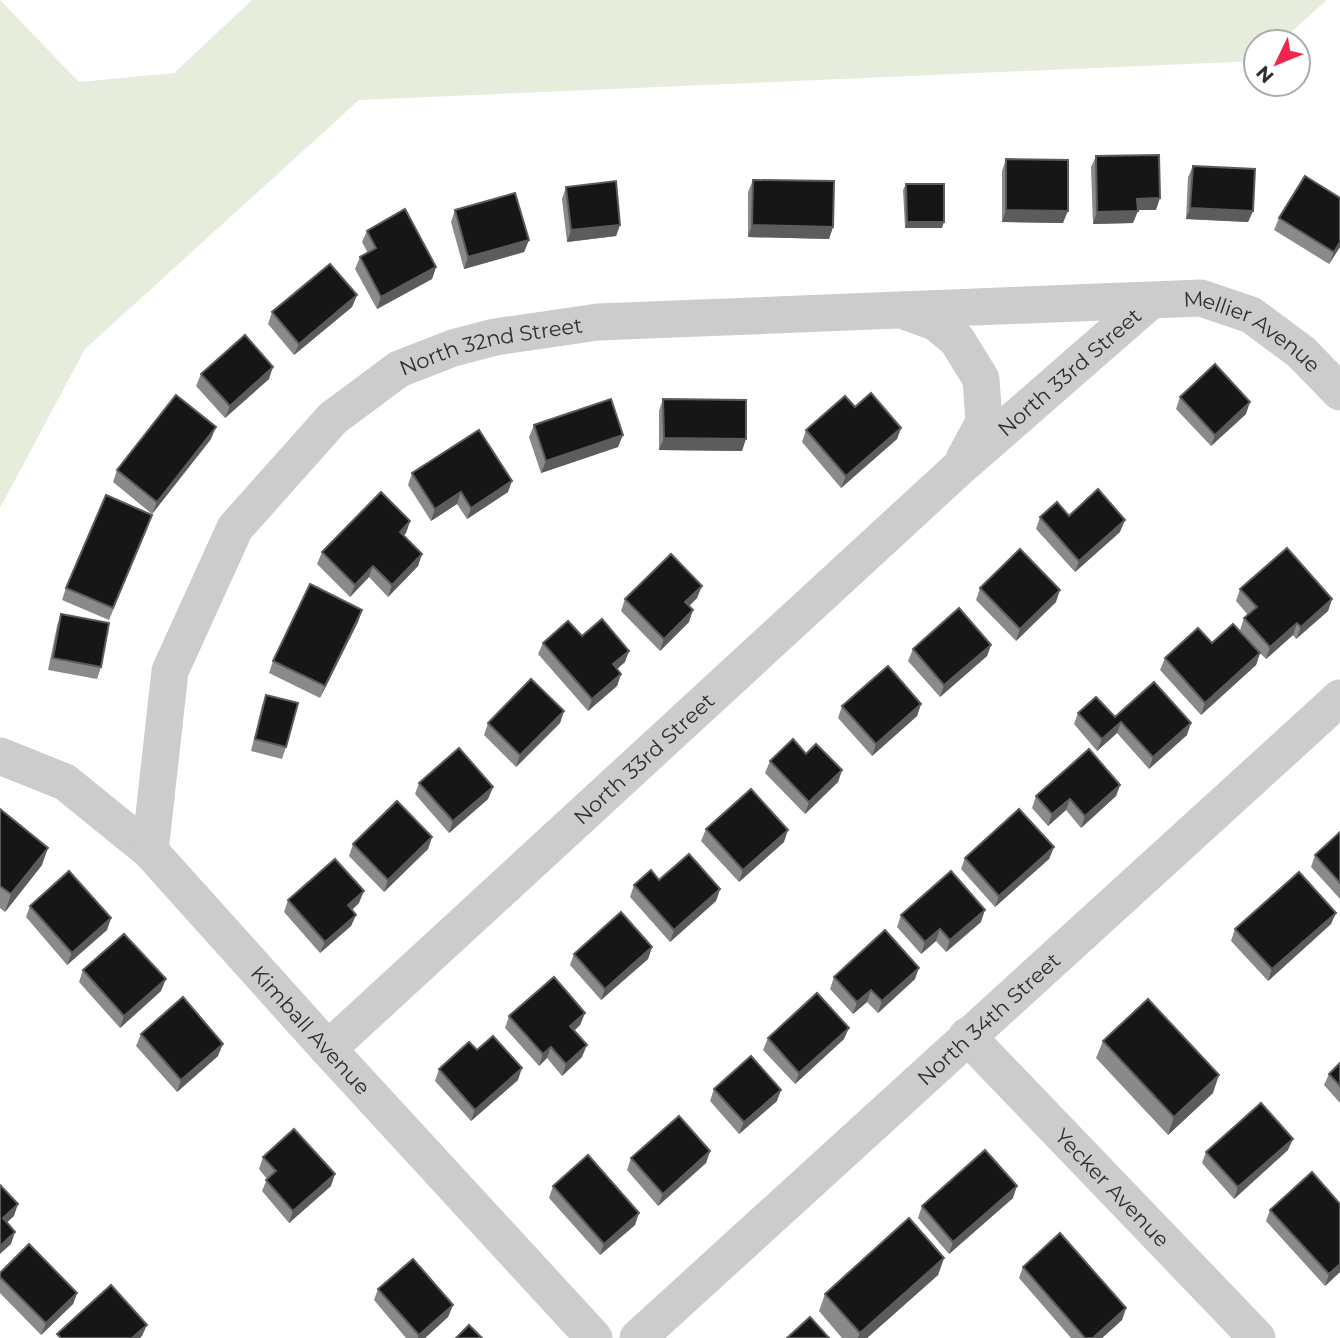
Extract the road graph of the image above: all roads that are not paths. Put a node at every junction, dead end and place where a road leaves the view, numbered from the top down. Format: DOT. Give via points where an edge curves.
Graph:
graph roads {
  1 [pos="1149,302"];
  2 [pos="898,308"];
  3 [pos="1340,392"];
  4 [pos="960,467"];
  5 [pos="1338,705"];
  6 [pos="0,757"];
  7 [pos="150,851"];
  8 [pos="967,1036"];
  9 [pos="328,1049"];
  10 [pos="594,1338"];
  11 [pos="638,1338"];
  12 [pos="1257,1338"];
  1 -- 2 [label="street, North 32nd Street"];
  1 -- 3 [label="street, Mellier Avenue" via="1201,298 1251,315 1301,352"];
  1 -- 4 [label="street, North 33rd Street"];
  2 -- 4 [label="street, North 33rd Street" via="935,322 957,341 981,379 984,422"];
  2 -- 7 [label="street, North 32nd Street" via="598,322 495,337 398,369 333,418 235,528 170,671"];
  4 -- 9 [label="street, North 33rd Street"];
  5 -- 8 [label="street, North 34th Street"];
  6 -- 7 [label="street, Kimball Avenue" via="65,782"];
  7 -- 9 [label="street, Kimball Avenue"];
  8 -- 11 [label="street, North 34th Street"];
  8 -- 12 [label="street, Yecker Avenue"];
  9 -- 10 [label="street, Kimball Avenue"];
}
